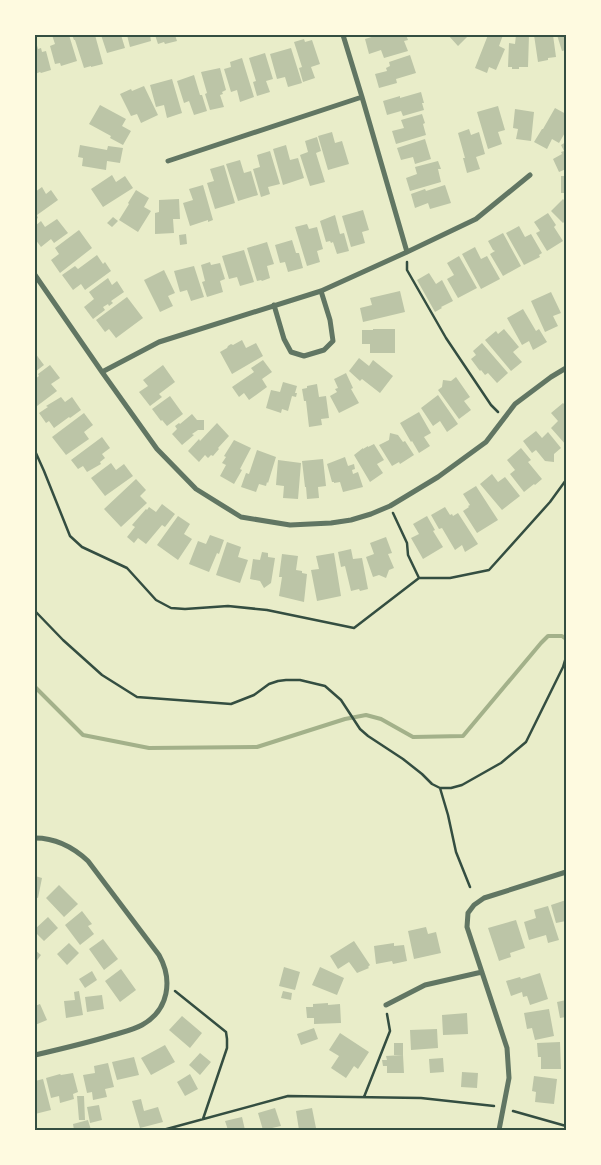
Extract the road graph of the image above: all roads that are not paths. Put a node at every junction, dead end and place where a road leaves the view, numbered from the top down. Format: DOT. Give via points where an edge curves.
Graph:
graph roads {
  1 [pos="343,35"];
  2 [pos="362,97"];
  3 [pos="168,161"];
  4 [pos="530,175"];
  5 [pos="407,252"];
  6 [pos="35,275"];
  7 [pos="321,290"];
  8 [pos="274,305"];
  9 [pos="566,368"];
  10 [pos="102,372"];
  11 [pos="35,838"];
  12 [pos="566,872"];
  13 [pos="482,972"];
  14 [pos="386,1005"];
  15 [pos="35,1055"];
  16 [pos="499,1130"];
  1 -- 2 [label="street"];
  2 -- 3 [label="street"];
  2 -- 5 [label="street"];
  4 -- 5 [label="street" via="476,218"];
  5 -- 7 [label="street"];
  6 -- 10 [label="street"];
  7 -- 8 [label="street"];
  7 -- 8 [label="street" via="333,341 324,350 304,356 291,352"];
  8 -- 10 [label="street" via="159,342"];
  9 -- 10 [label="street" via="515,404 486,442 390,506 351,520 290,525 241,517 196,489 157,449"];
  11 -- 15 [label="street" via="61,843 88,861 159,955 166,970 167,986 162,1004 142,1025 84,1044"];
  12 -- 13 [label="street" via="489,896 474,905 468,913 467,927"];
  13 -- 14 [label="street" via="425,985"];
  13 -- 16 [label="street" via="507,1048 508,1078"];
}
